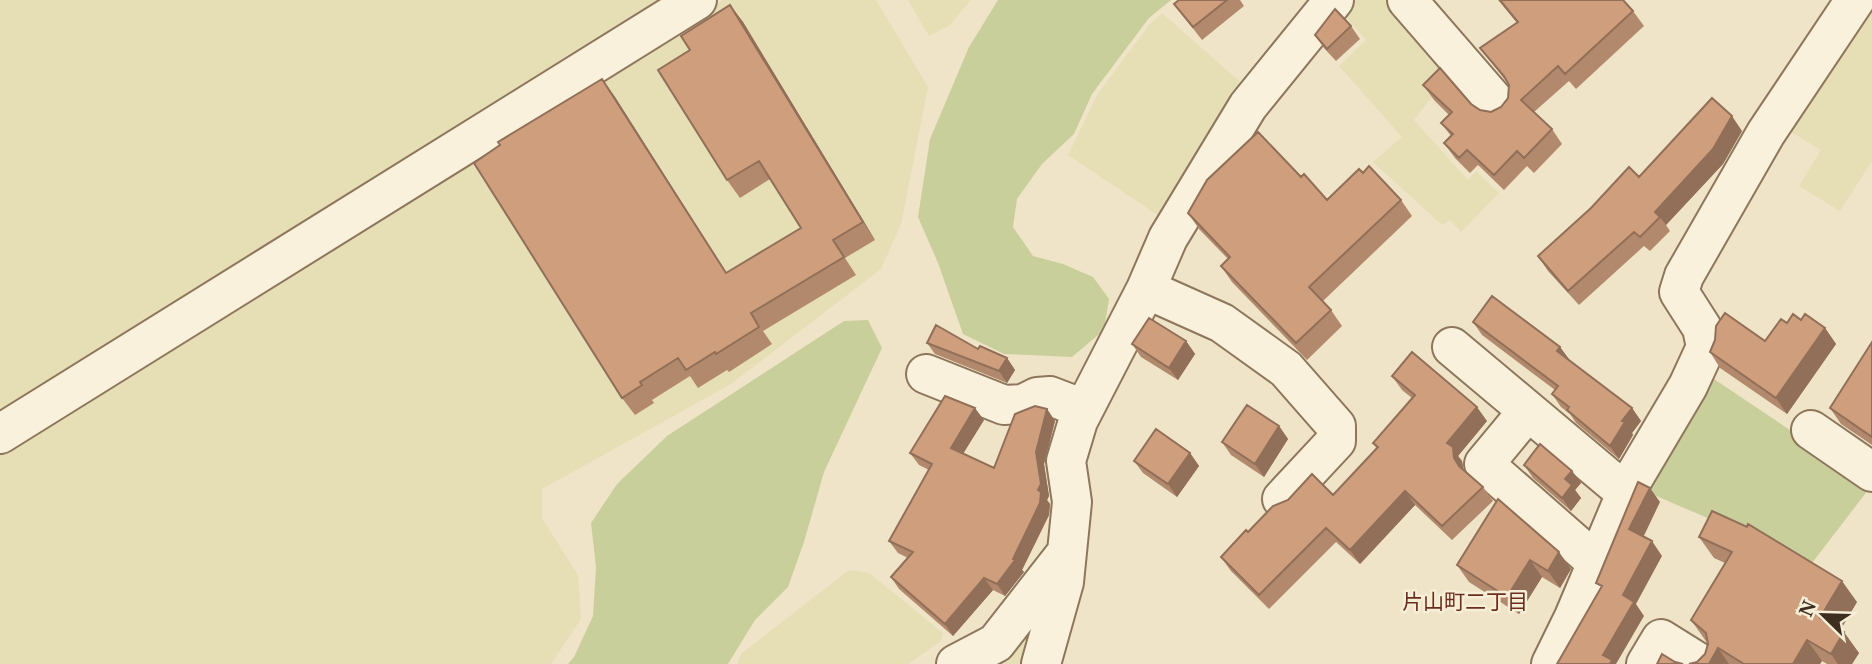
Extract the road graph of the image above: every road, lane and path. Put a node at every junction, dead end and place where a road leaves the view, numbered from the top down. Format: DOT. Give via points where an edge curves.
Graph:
graph roads {
  1 [pos="697,0"];
  2 [pos="1334,0"];
  3 [pos="1407,0"];
  4 [pos="1855,0"];
  5 [pos="1498,106"];
  6 [pos="1146,289"];
  7 [pos="1452,347"];
  8 [pos="926,374"];
  9 [pos="1084,409"];
  10 [pos="1528,411"];
  11 [pos="1811,430"];
  12 [pos="0,434"];
  13 [pos="1872,472"];
  14 [pos="1626,493"];
  15 [pos="1282,499"];
  16 [pos="1067,552"];
  17 [pos="1597,563"];
  18 [pos="991,653"];
  19 [pos="956,664"];
  20 [pos="1041,664"];
  21 [pos="1551,664"];
  22 [pos="1646,664"];
  23 [pos="1701,664"];
  1 -- 12 [label="street"];
  2 -- 6 [label="street" via="1248,106 1168,239"];
  3 -- 5 [label="street"];
  4 -- 14 [label="street" via="1766,133 1684,276 1679,292 1702,328 1706,347"];
  6 -- 9 [label="street"];
  6 -- 15 [label="street" via="1222,323 1286,369 1336,425 1335,441"];
  7 -- 10 [label="street"];
  8 -- 9 [label="street" via="1004,405 1050,396"];
  9 -- 16 [label="street" via="1066,461 1072,502"];
  10 -- 14 [label="street"];
  10 -- 17 [label="street" via="1484,464"];
  11 -- 13 [label="street"];
  14 -- 17 [label="street"];
  16 -- 18 [label="street"];
  16 -- 20 [label="street" via="1064,583"];
  17 -- 21 [label="street"];
  18 -- 19 [label="street"];
  22 -- 23 [label="street" via="1661,639"];
}
